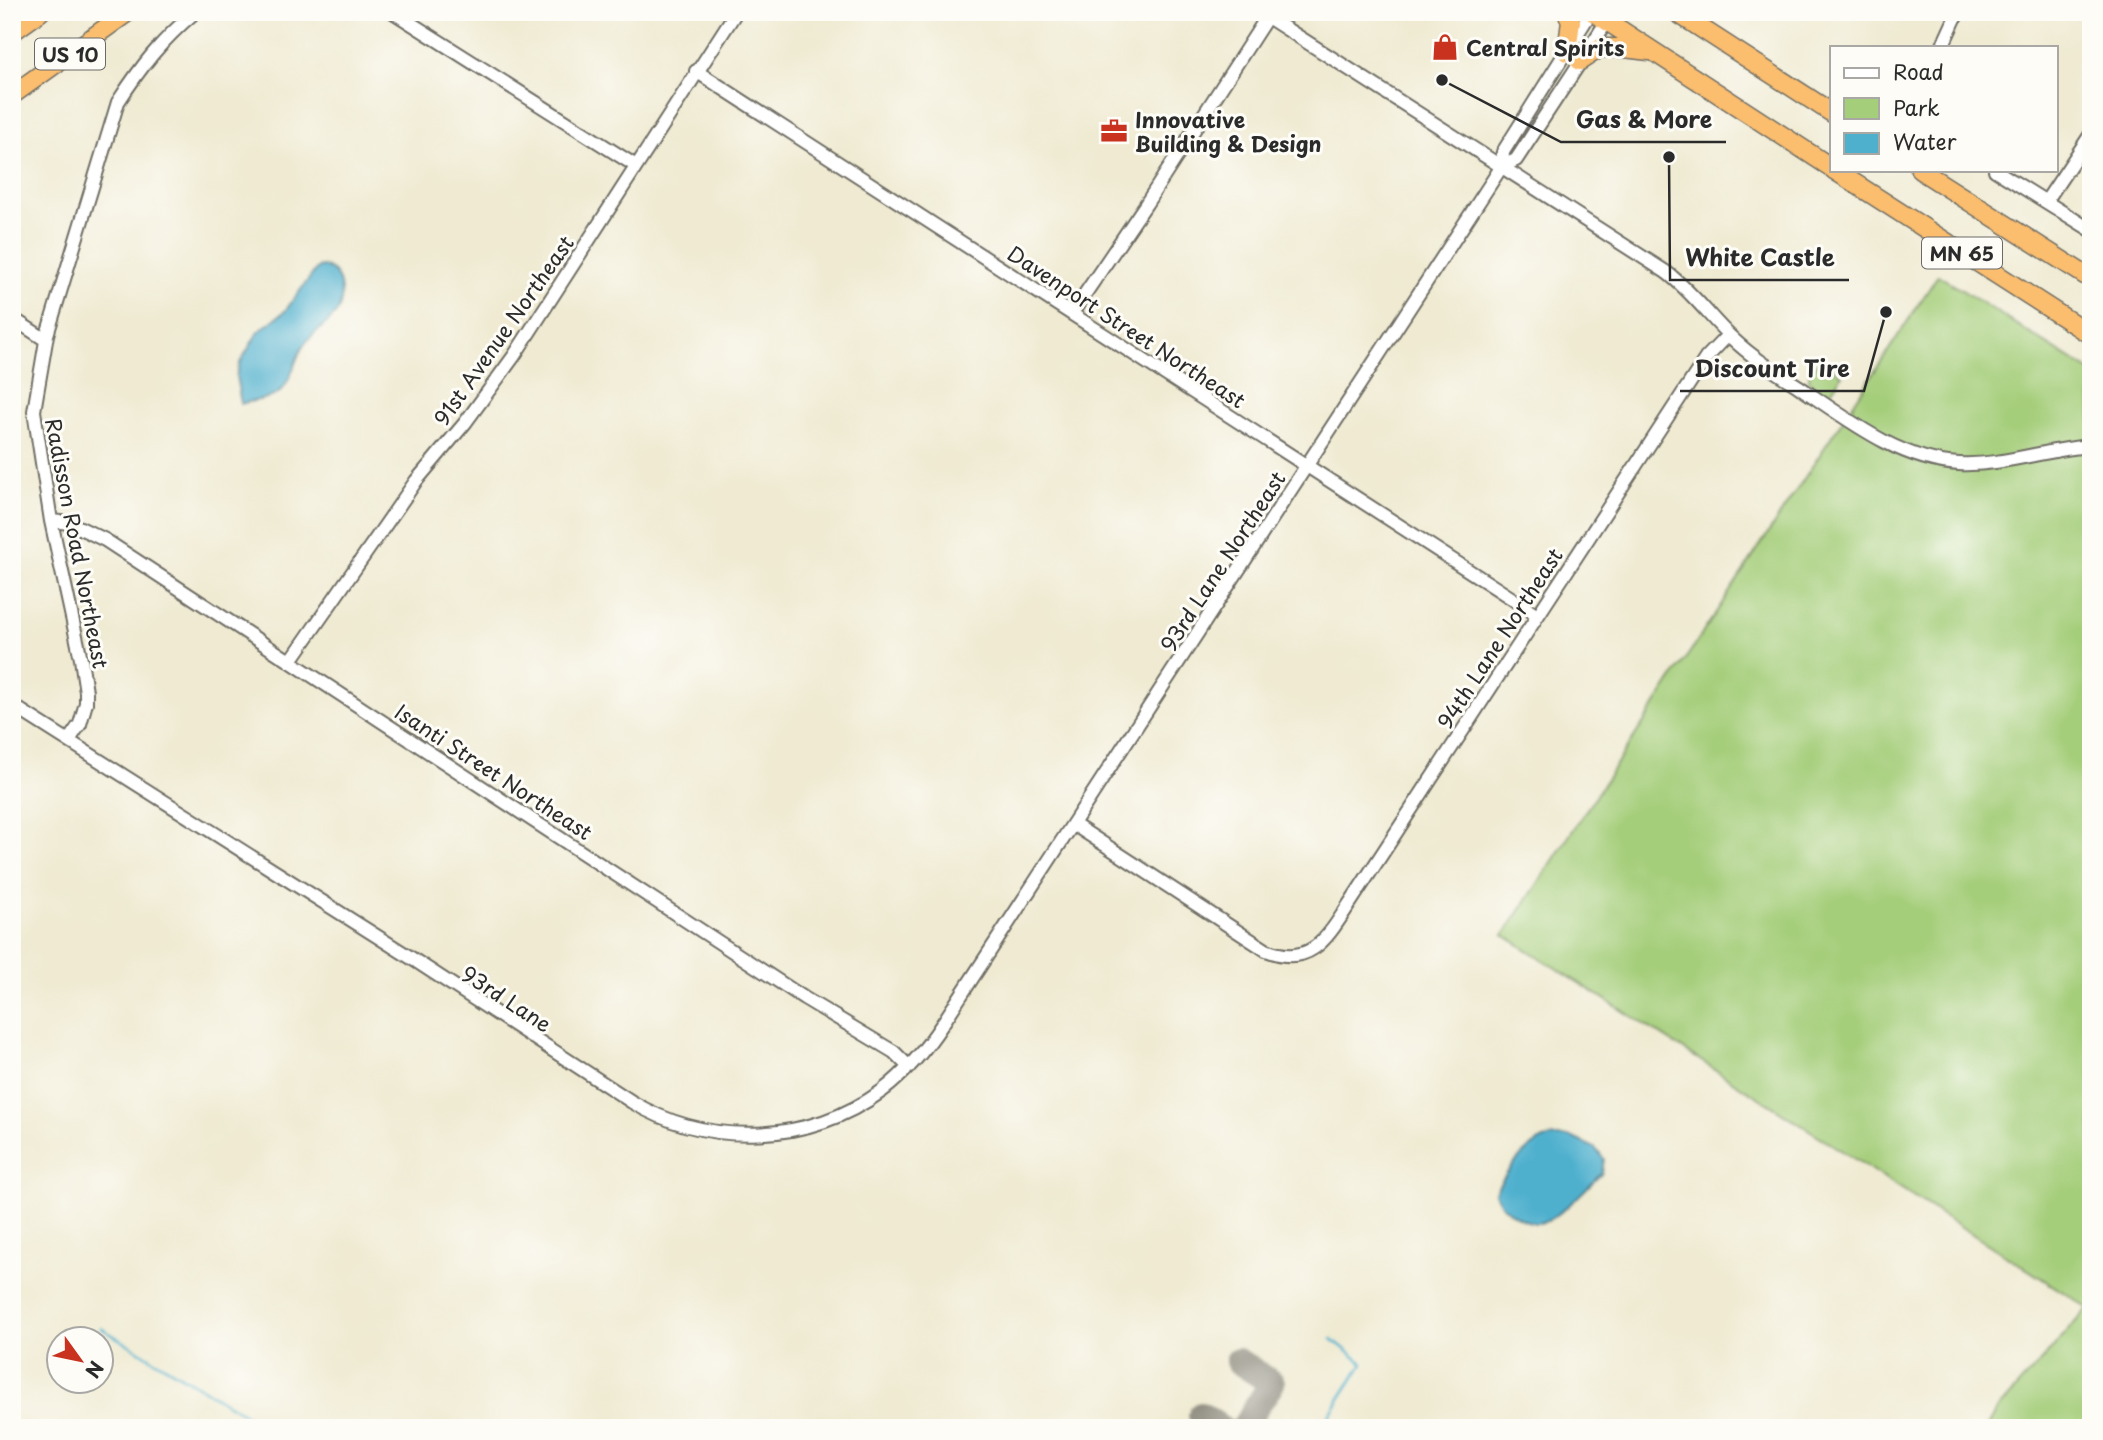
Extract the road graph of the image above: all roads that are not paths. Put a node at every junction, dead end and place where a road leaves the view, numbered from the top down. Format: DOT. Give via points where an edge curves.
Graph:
graph roads {
  1 [pos="40,12"];
  2 [pos="128,12"];
  3 [pos="195,12"];
  4 [pos="393,12"];
  5 [pos="736,12"];
  6 [pos="1567,12"];
  7 [pos="1676,12"];
  8 [pos="1958,12"];
  9 [pos="1601,14"];
  10 [pos="1264,15"];
  11 [pos="12,32"];
  12 [pos="1942,46"];
  13 [pos="1654,52"];
  14 [pos="1573,57"];
  15 [pos="696,71"];
  16 [pos="12,94"];
  17 [pos="1830,112"];
  18 [pos="2091,134"];
  19 [pos="636,166"];
  20 [pos="1502,166"];
  21 [pos="1830,167"];
  22 [pos="1838,172"];
  23 [pos="1923,172"];
  24 [pos="1998,172"];
  25 [pos="2047,200"];
  26 [pos="2091,230"];
  27 [pos="2091,279"];
  28 [pos="1072,313"];
  29 [pos="12,318"];
  30 [pos="1728,335"];
  31 [pos="2091,335"];
  32 [pos="46,340"];
  33 [pos="2091,446"];
  34 [pos="1306,467"];
  35 [pos="51,521"];
  36 [pos="1536,614"];
  37 [pos="290,662"];
  38 [pos="12,705"];
  39 [pos="69,740"];
  40 [pos="1073,824"];
  41 [pos="974,976"];
  42 [pos="909,1067"];
  1 -- 11 [label="highway, US 10"];
  2 -- 16 [label="highway, US 10"];
  3 -- 32 [label="street, Radisson Road Northeast" via="163,39 118,102"];
  4 -- 19 [label="street"];
  5 -- 15 [label="street, 91st Avenue Northeast"];
  6 -- 14 [label="highway" via="1572,21"];
  7 -- 17 [label="highway"];
  8 -- 12 [label="street"];
  9 -- 13 [label="highway, MN 65"];
  9 -- 14 [label="street, 93rd Lane Northeast"];
  9 -- 14 [label="street, 93rd Lane Northeast"];
  10 -- 20 [label="street"];
  10 -- 28 [label="street"];
  13 -- 14 [label="highway" via="1600,48"];
  13 -- 21 [label="highway, MN 65"];
  14 -- 20 [label="street, 93rd Lane Northeast" via="1516,160"];
  15 -- 19 [label="street, 91st Avenue Northeast"];
  15 -- 28 [label="street, Davenport Street Northeast"];
  18 -- 25 [label="street"];
  19 -- 37 [label="street, 91st Avenue Northeast" via="514,356 466,423 416,481"];
  20 -- 30 [label="street" via="1666,272"];
  20 -- 34 [label="street, 93rd Lane Northeast"];
  22 -- 31 [label="highway, MN 65"];
  23 -- 27 [label="highway, MN 65"];
  24 -- 25 [label="street"];
  25 -- 26 [label="street"];
  28 -- 34 [label="street, Davenport Street Northeast"];
  29 -- 32 [label="street"];
  30 -- 33 [label="street" via="1854,423 1923,458 1956,464 1990,463"];
  30 -- 36 [label="street, 94th Lane Northeast" via="1706,358"];
  32 -- 35 [label="street, Radisson Road Northeast" via="34,411"];
  34 -- 36 [label="street, Davenport Street Northeast"];
  34 -- 40 [label="street, 93rd Lane Northeast"];
  35 -- 37 [label="street, Isanti Street Northeast" via="70,523 105,540"];
  35 -- 39 [label="street, Radisson Road Northeast" via="86,692 80,724"];
  36 -- 40 [label="street, 94th Lane Northeast" via="1335,926 1320,944 1297,956 1266,950"];
  37 -- 42 [label="street, Isanti Street Northeast" via="894,1052"];
  38 -- 39 [label="street, 93rd Lane"];
  39 -- 42 [label="street, 93rd Lane" via="632,1102 667,1120 728,1133 795,1129 863,1103"];
  40 -- 41 [label="street, 93rd Lane Northeast"];
  41 -- 42 [label="street, 93rd Lane"];
}
